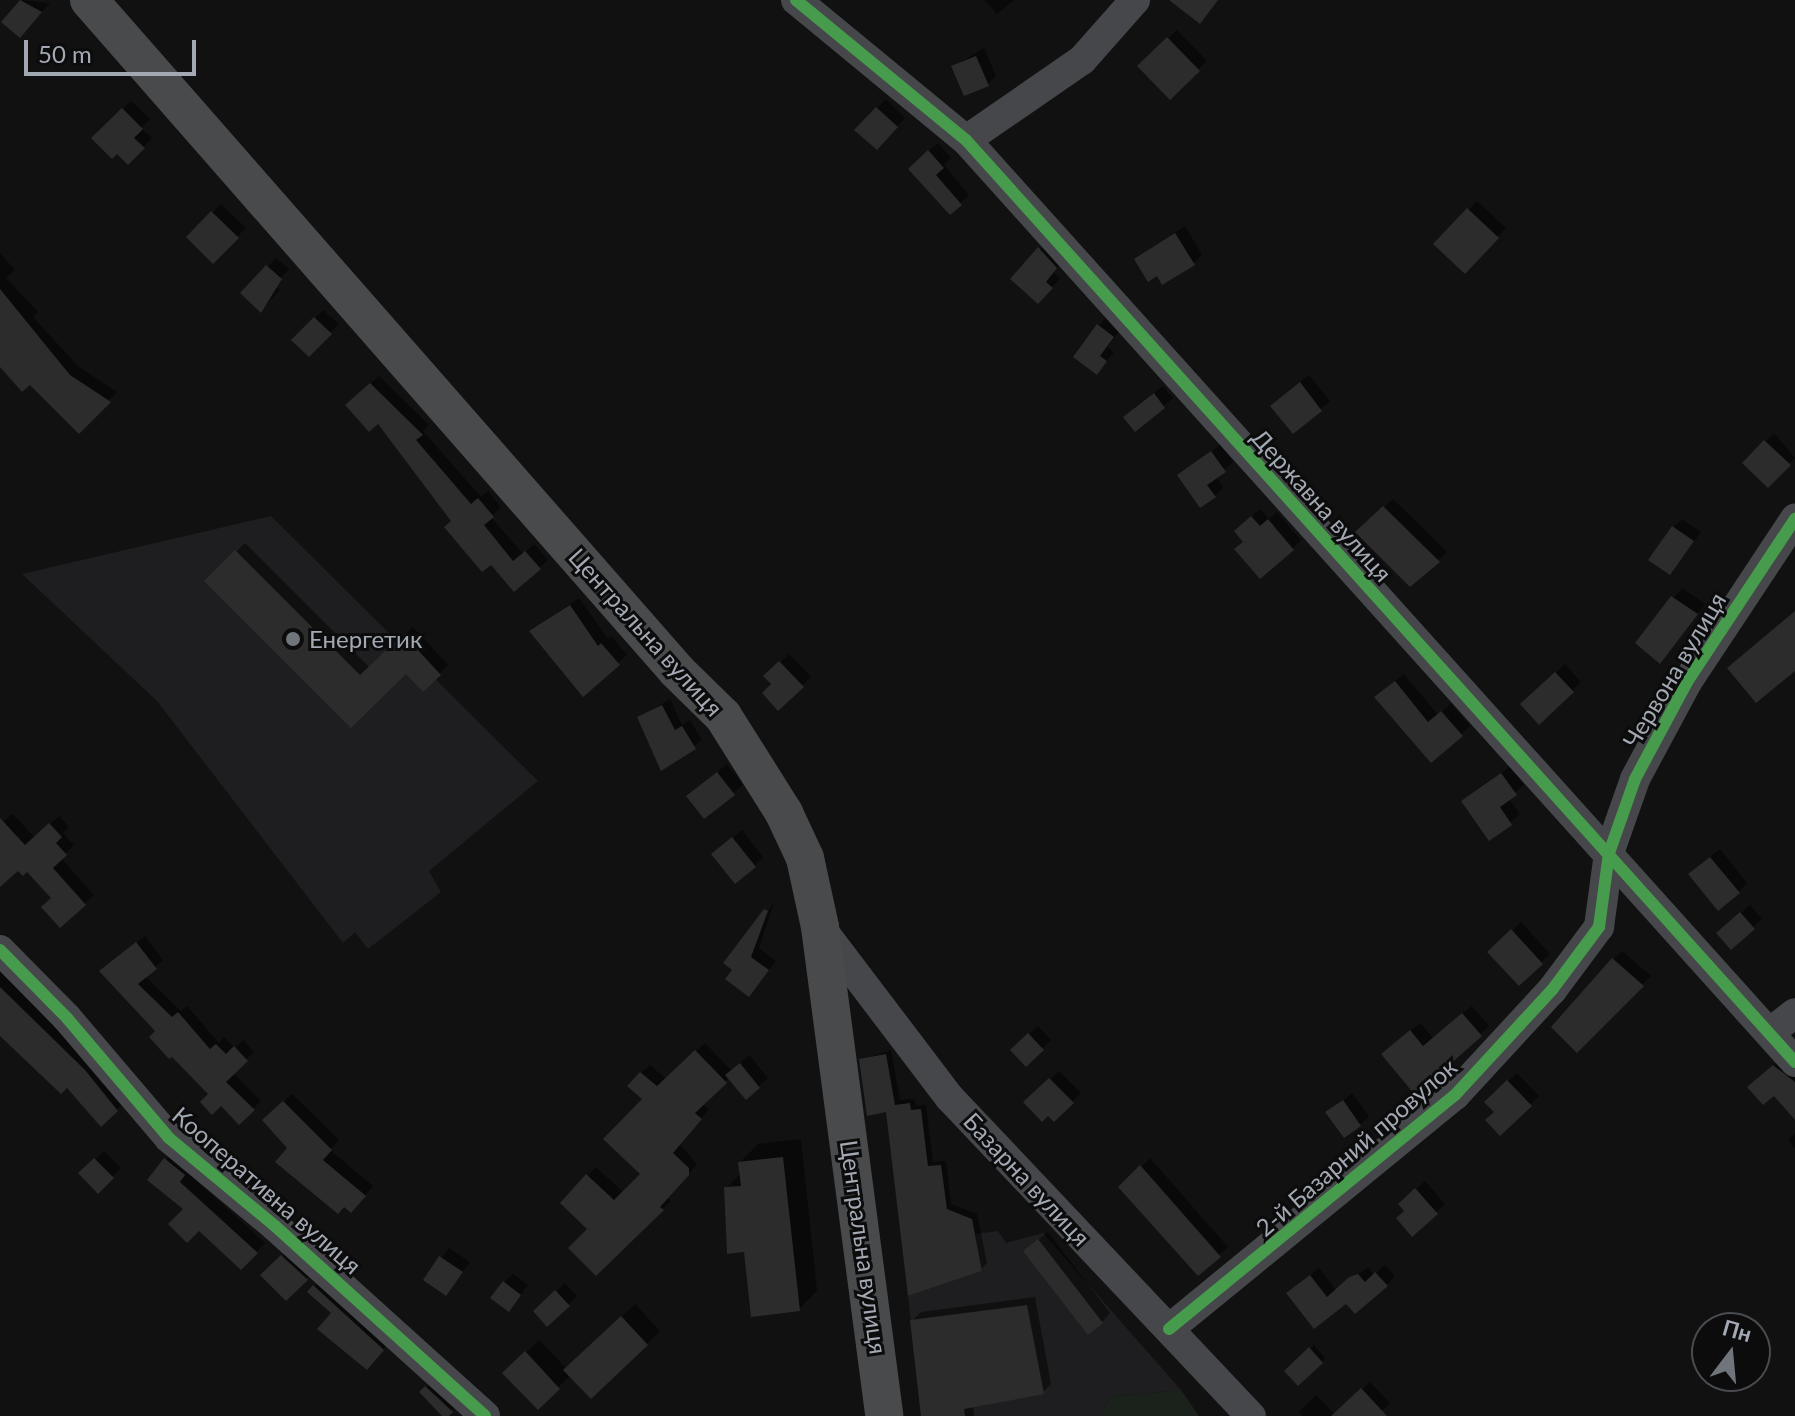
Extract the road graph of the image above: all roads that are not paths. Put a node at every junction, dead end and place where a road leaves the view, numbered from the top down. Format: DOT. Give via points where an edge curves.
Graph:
graph roads {
  1 [pos="89,0"];
  2 [pos="796,0"];
  3 [pos="1135,0"];
  4 [pos="966,140"];
  5 [pos="1795,519"];
  6 [pos="1609,853"];
  7 [pos="820,927"];
  8 [pos="0,950"];
  9 [pos="1784,1022"];
  10 [pos="1795,1062"];
  11 [pos="1169,1329"];
  12 [pos="485,1416"];
  13 [pos="884,1416"];
  14 [pos="1251,1416"];
  1 -- 7 [label="main road, Центральна вулиця" via="677,671 723,716 800,847"];
  2 -- 4 [label="street, Державна вулиця"];
  3 -- 4 [label="street" via="1082,60"];
  4 -- 6 [label="street, Державна вулиця"];
  5 -- 6 [label="street, Червона вулиця" via="1687,682 1635,779"];
  6 -- 9 [label="street, Державна вулиця"];
  6 -- 11 [label="street, 2-й Базарний провулок" via="1599,927 1552,990 1466,1084 1273,1249"];
  7 -- 11 [label="street, Базарна вулиця" via="950,1098"];
  7 -- 13 [label="main road, Центральна вулиця"];
  8 -- 12 [label="street, Кооперативна вулиця" via="67,1018 169,1138"];
  9 -- 10 [label="street, Державна вулиця"];
  11 -- 14 [label="street, Базарна вулиця"];
}
